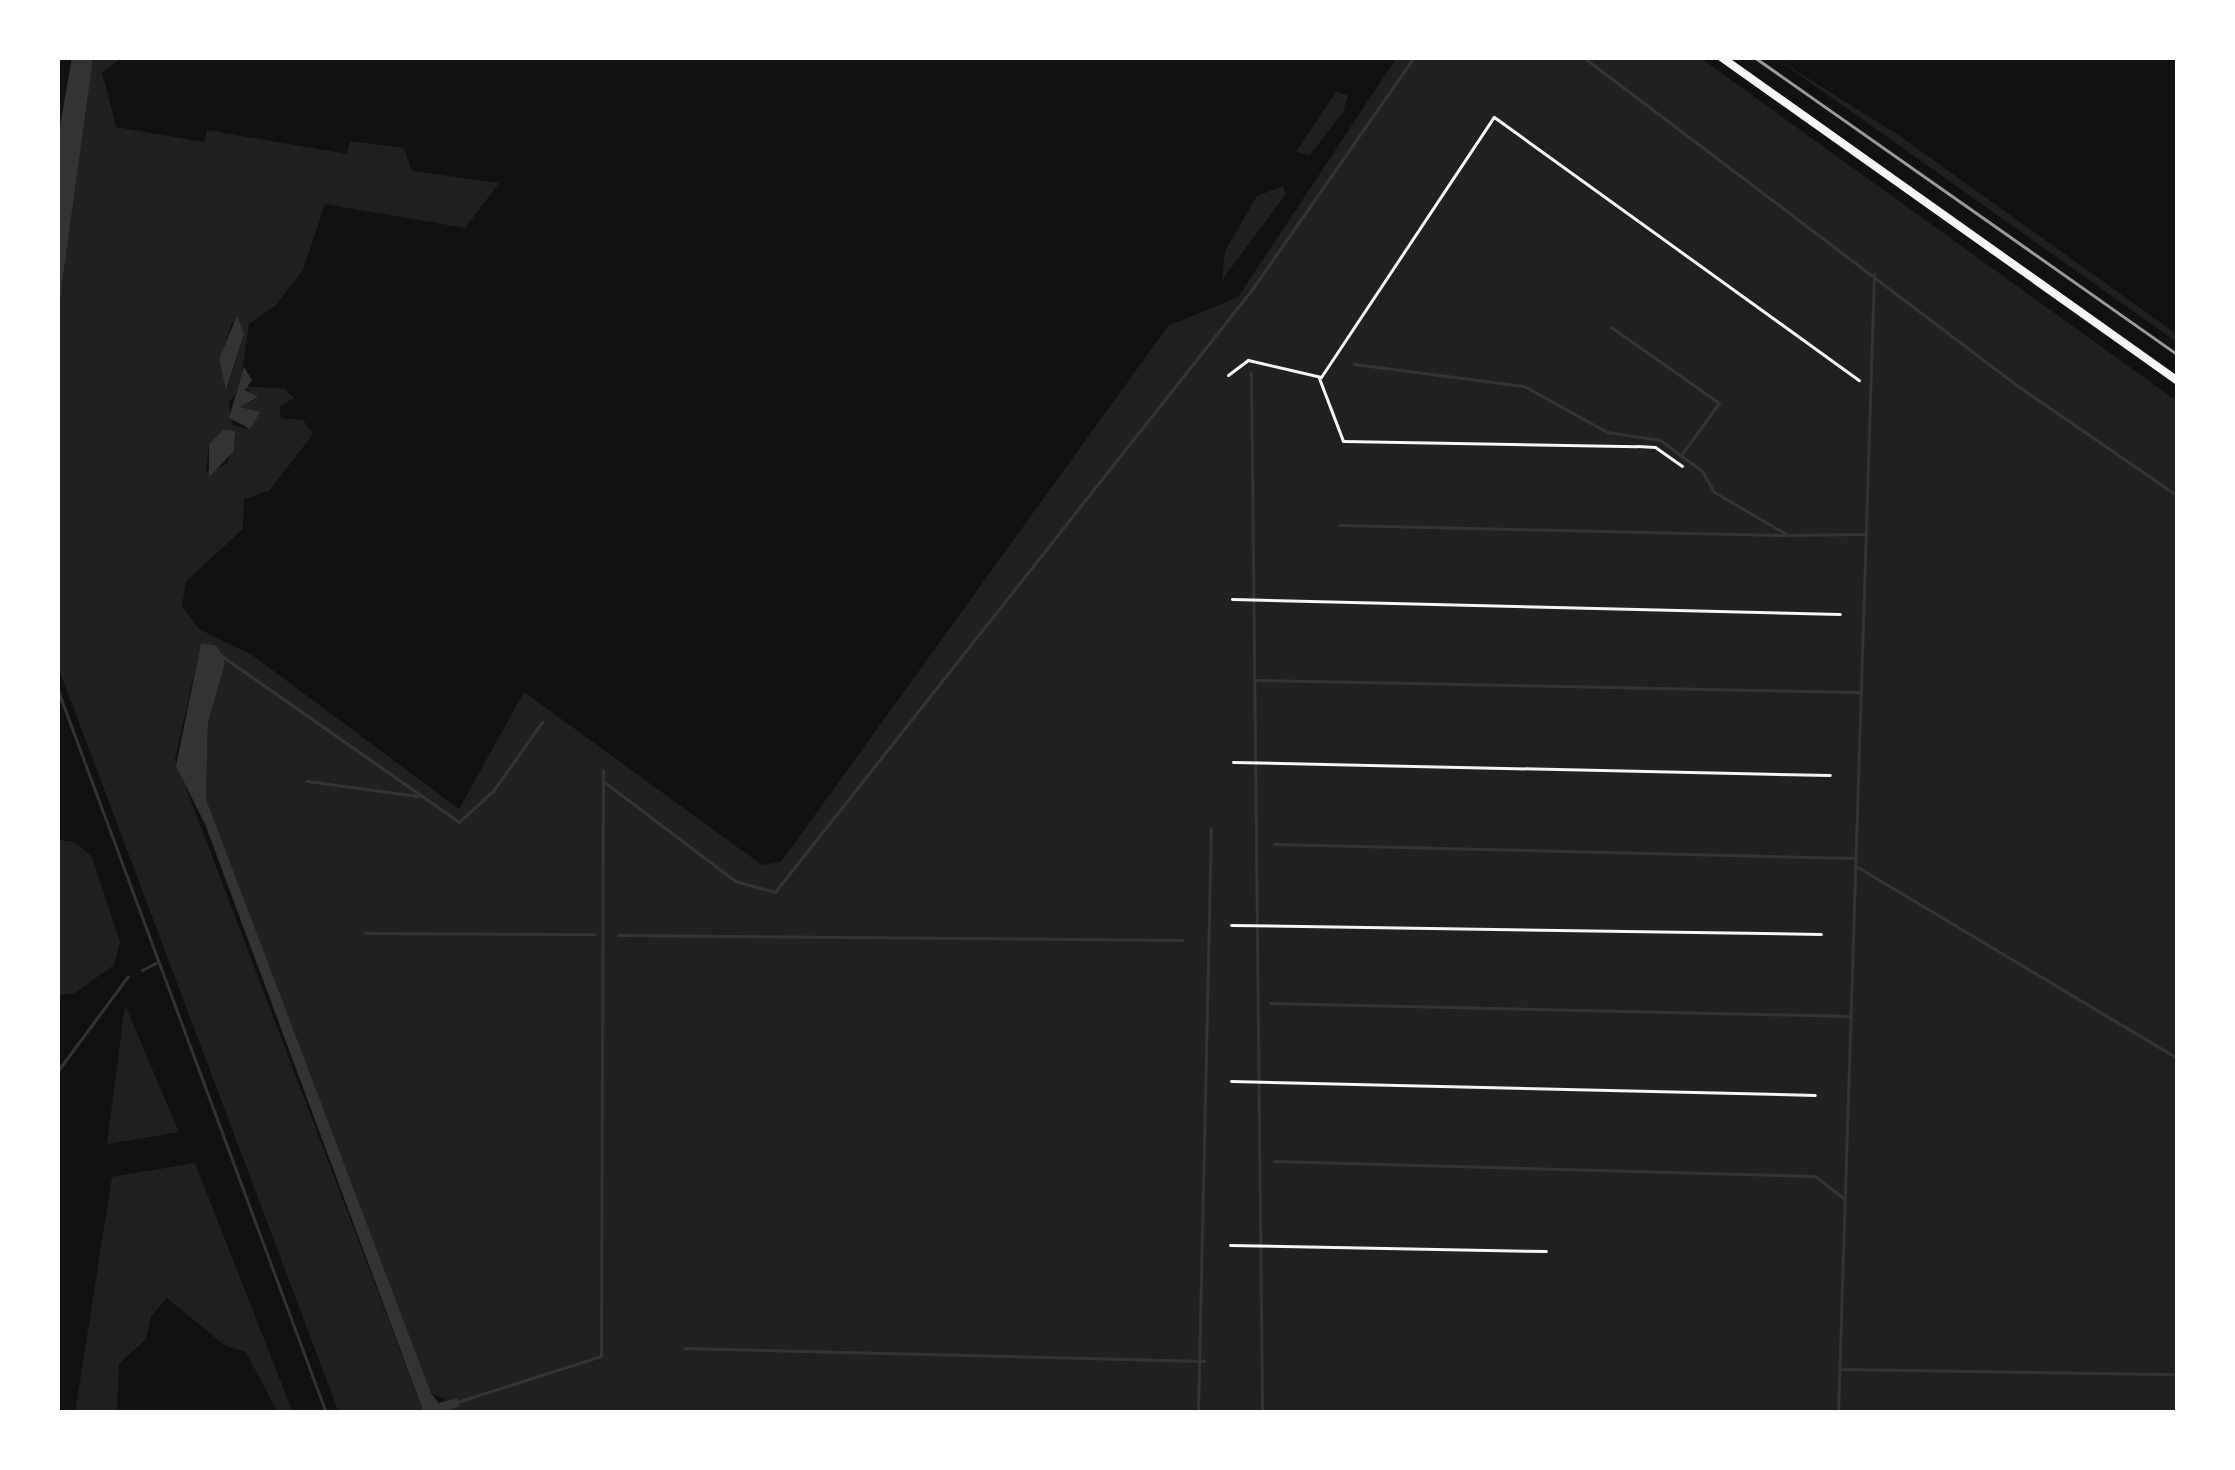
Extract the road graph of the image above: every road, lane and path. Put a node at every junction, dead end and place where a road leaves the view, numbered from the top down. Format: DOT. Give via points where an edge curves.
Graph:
graph roads {
  1 [pos="1721,57"];
  2 [pos="1228,375"];
  3 [pos="1318,376"];
  4 [pos="1859,380"];
  5 [pos="2178,381"];
  6 [pos="1682,466"];
  7 [pos="1232,599"];
  8 [pos="1840,614"];
  9 [pos="1233,762"];
  10 [pos="1830,775"];
  11 [pos="1231,925"];
  12 [pos="1821,934"];
  13 [pos="1231,1081"];
  14 [pos="1815,1095"];
  15 [pos="1230,1245"];
  16 [pos="1546,1251"];
  1 -- 5 [label="main road"];
  2 -- 3 [label="lane" via="1248,360"];
  3 -- 4 [label="lane" via="1494,118"];
  3 -- 6 [label="lane" via="1342,441 1655,447"];
  7 -- 8 [label="lane"];
  9 -- 10 [label="lane"];
  11 -- 12 [label="lane"];
  13 -- 14 [label="lane"];
  15 -- 16 [label="lane"];
}
